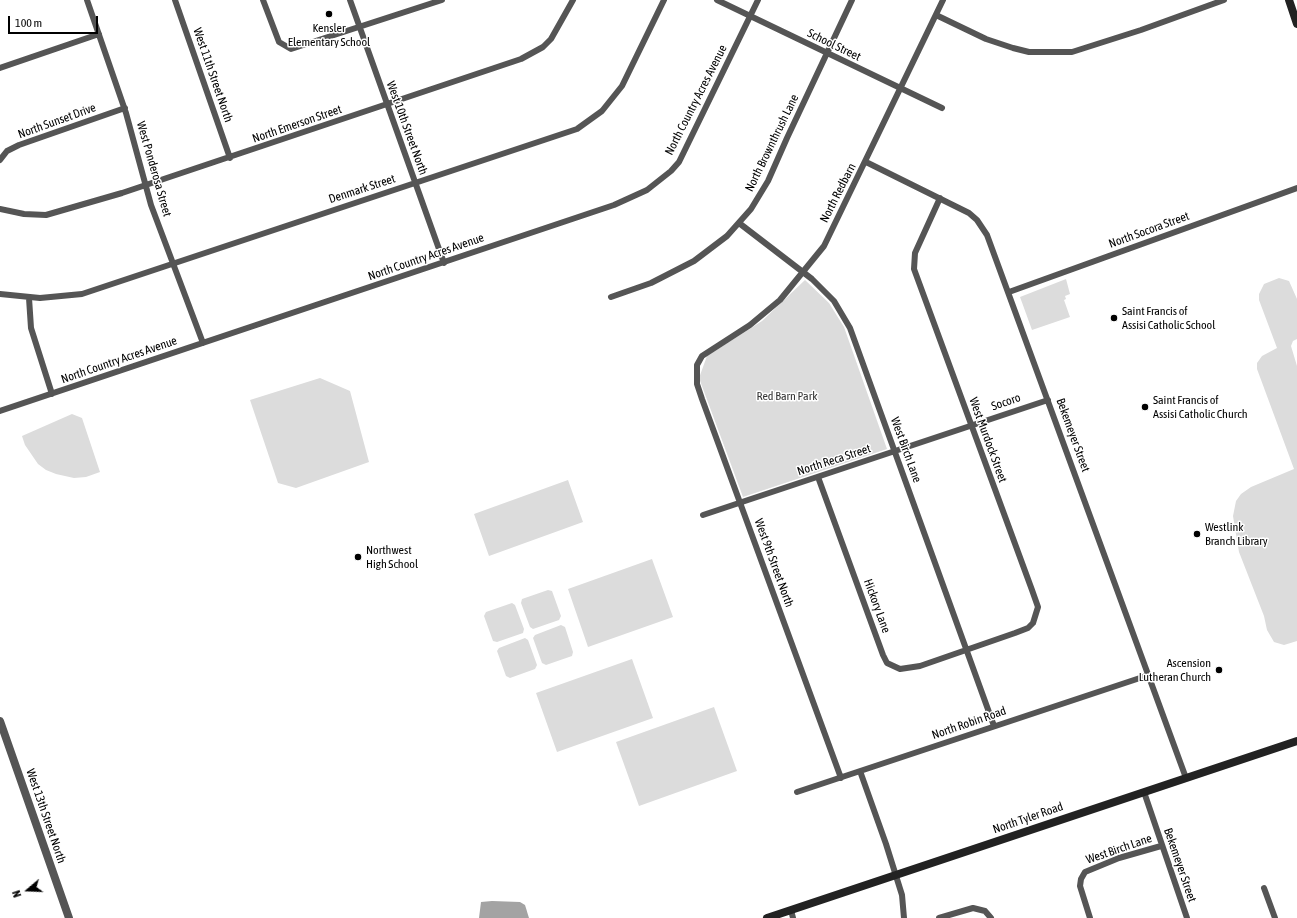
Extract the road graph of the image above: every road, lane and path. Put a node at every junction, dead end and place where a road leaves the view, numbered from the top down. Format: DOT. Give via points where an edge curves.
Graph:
graph roads {
  1 [pos="87,0"];
  2 [pos="175,0"];
  3 [pos="263,0"];
  4 [pos="350,0"];
  5 [pos="442,0"];
  6 [pos="573,0"];
  7 [pos="664,0"];
  8 [pos="717,0"];
  9 [pos="758,0"];
  10 [pos="852,0"];
  11 [pos="943,0"];
  12 [pos="1224,0"];
  13 [pos="1289,0"];
  14 [pos="936,15"];
  15 [pos="750,16"];
  16 [pos="1297,24"];
  17 [pos="360,28"];
  18 [pos="99,34"];
  19 [pos="827,54"];
  20 [pos="0,68"];
  21 [pos="901,89"];
  22 [pos="387,105"];
  23 [pos="125,108"];
  24 [pos="942,108"];
  25 [pos="230,158"];
  26 [pos="0,160"];
  27 [pos="866,162"];
  28 [pos="415,183"];
  29 [pos="146,186"];
  30 [pos="1297,188"];
  31 [pos="940,198"];
  32 [pos="0,209"];
  33 [pos="739,223"];
  34 [pos="444,263"];
  35 [pos="173,264"];
  36 [pos="803,273"];
  37 [pos="1009,292"];
  38 [pos="0,294"];
  39 [pos="611,297"];
  40 [pos="29,298"];
  41 [pos="203,343"];
  42 [pos="702,356"];
  43 [pos="52,394"];
  44 [pos="1048,400"];
  45 [pos="0,411"];
  46 [pos="972,425"];
  47 [pos="895,451"];
  48 [pos="818,477"];
  49 [pos="740,502"];
  50 [pos="702,515"];
  51 [pos="967,651"];
  52 [pos="1149,675"];
  53 [pos="0,721"];
  54 [pos="994,726"];
  55 [pos="1297,741"];
  56 [pos="860,771"];
  57 [pos="841,778"];
  58 [pos="1186,778"];
  59 [pos="797,792"];
  60 [pos="1144,792"];
  61 [pos="1162,846"];
  62 [pos="896,875"];
  63 [pos="1264,888"];
  64 [pos="792,914"];
  65 [pos="69,918"];
  66 [pos="767,918"];
  67 [pos="904,918"];
  68 [pos="939,918"];
  69 [pos="991,918"];
  70 [pos="1090,918"];
  71 [pos="1187,918"];
  72 [pos="1275,918"];
  1 -- 18 [label="street, West Ponderosa Street"];
  2 -- 25 [label="street, West 11th Street North"];
  3 -- 17 [label="street" via="279,42 291,49"];
  4 -- 17 [label="street, West 10th Street North"];
  5 -- 17 [label="street"];
  6 -- 22 [label="street, North Emerson Street" via="551,39 543,47 521,59"];
  7 -- 28 [label="street, Denmark Street" via="622,86 602,111 576,129"];
  8 -- 15 [label="street, School Street"];
  9 -- 15 [label="street, North Country Acres Avenue"];
  10 -- 19 [label="street, North Brownthrush Lane"];
  11 -- 14 [label="street, North Redbarn"];
  12 -- 14 [label="street" via="1072,52 1029,52 1013,48 986,39"];
  13 -- 16 [label="main road"];
  14 -- 21 [label="street, North Redbarn"];
  15 -- 19 [label="street, School Street"];
  15 -- 34 [label="street, North Country Acres Avenue" via="679,162 660,181 614,205"];
  17 -- 22 [label="street, West 10th Street North"];
  18 -- 20 [label="street"];
  18 -- 23 [label="street, West Ponderosa Street"];
  19 -- 21 [label="street, School Street"];
  19 -- 33 [label="street, North Brownthrush Lane" via="768,181 751,210"];
  21 -- 24 [label="street, School Street"];
  21 -- 27 [label="street, North Redbarn"];
  22 -- 25 [label="street, North Emerson Street"];
  22 -- 28 [label="street, West 10th Street North"];
  23 -- 26 [label="street, North Sunset Drive" via="19,145 7,151"];
  23 -- 29 [label="street, West Ponderosa Street"];
  25 -- 29 [label="street, North Emerson Street"];
  27 -- 31 [label="street, Bekemeyer Street"];
  27 -- 36 [label="street, North Redbarn" via="824,246"];
  28 -- 34 [label="street, West 10th Street North"];
  28 -- 35 [label="street, Denmark Street"];
  29 -- 32 [label="street, North Emerson Street" via="46,215"];
  29 -- 35 [label="street, West Ponderosa Street"];
  30 -- 37 [label="street, North Socora Street"];
  31 -- 37 [label="street, Bekemeyer Street" via="969,213 983,227"];
  31 -- 46 [label="street, West Murdock Street" via="914,253 913,262"];
  33 -- 36 [label="street, West Birch Lane"];
  33 -- 39 [label="street, North Brownthrush Lane" via="727,236 694,261 651,283"];
  34 -- 41 [label="street, North Country Acres Avenue"];
  35 -- 40 [label="street, Denmark Street" via="82,294"];
  35 -- 41 [label="street, West Ponderosa Street"];
  36 -- 42 [label="street, North Redbarn" via="766,313"];
  36 -- 47 [label="street, West Birch Lane" via="834,300 850,328"];
  37 -- 44 [label="street, Bekemeyer Street"];
  38 -- 40 [label="street, Denmark Street"];
  40 -- 43 [label="street" via="31,328"];
  41 -- 43 [label="street, North Country Acres Avenue"];
  42 -- 49 [label="street, West 9th Street North" via="697,365 697,384"];
  43 -- 45 [label="street, North Country Acres Avenue"];
  44 -- 46 [label="street, Socoro"];
  44 -- 52 [label="street, Bekemeyer Street"];
  46 -- 47 [label="street, North Reca Street"];
  46 -- 51 [label="street, West Murdock Street" via="1038,607 1036,616 1028,628"];
  47 -- 48 [label="street, North Reca Street"];
  47 -- 51 [label="street, West Birch Lane"];
  48 -- 49 [label="street, North Reca Street"];
  48 -- 51 [label="street, Hickory Lane" via="887,663 900,669 907,669"];
  49 -- 50 [label="street, North Reca Street"];
  49 -- 57 [label="street, West 9th Street North"];
  51 -- 54 [label="street, West Birch Lane"];
  52 -- 54 [label="street, North Robin Road"];
  52 -- 58 [label="street, Bekemeyer Street"];
  53 -- 65 [label="street, West 13th Street North"];
  54 -- 56 [label="street, North Robin Road"];
  55 -- 58 [label="main road, North Tyler Road"];
  56 -- 57 [label="street, North Robin Road"];
  56 -- 62 [label="street"];
  57 -- 59 [label="street, North Robin Road"];
  58 -- 60 [label="main road, North Tyler Road"];
  60 -- 61 [label="street, Bekemeyer Street"];
  60 -- 62 [label="main road, North Tyler Road"];
  61 -- 70 [label="street, West Birch Lane" via="1119,858 1085,872 1080,886"];
  61 -- 71 [label="street, Bekemeyer Street"];
  62 -- 64 [label="main road, North Tyler Road"];
  62 -- 67 [label="street" via="902,895"];
  63 -- 72 [label="street"];
  64 -- 66 [label="main road, North Tyler Road"];
  68 -- 69 [label="street" via="973,908 985,911"];
}
